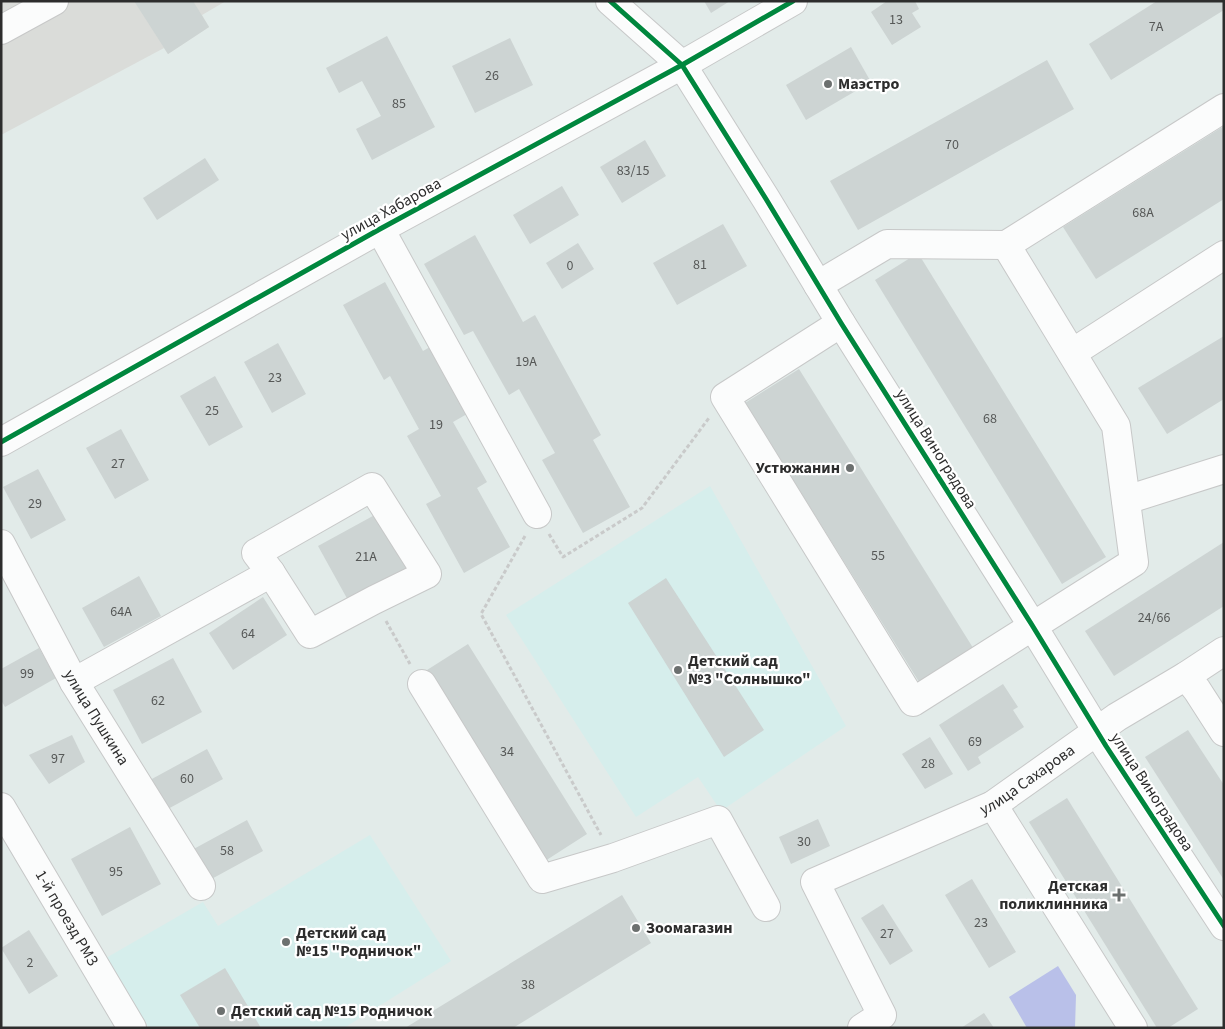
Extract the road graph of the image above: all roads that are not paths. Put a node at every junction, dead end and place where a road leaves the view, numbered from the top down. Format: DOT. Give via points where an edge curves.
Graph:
graph roads {
  1 [pos="54,1"];
  2 [pos="610,1"];
  3 [pos="793,1"];
  4 [pos="1,30"];
  5 [pos="682,65"];
  6 [pos="1224,108"];
  7 [pos="380,229"];
  8 [pos="1006,245"];
  9 [pos="1224,255"];
  10 [pos="818,285"];
  11 [pos="841,323"];
  12 [pos="1072,354"];
  13 [pos="1,442"];
  14 [pos="1224,469"];
  15 [pos="1126,500"];
  16 [pos="538,514"];
  17 [pos="1,544"];
  18 [pos="270,572"];
  19 [pos="1032,625"];
  20 [pos="1224,651"];
  21 [pos="1186,676"];
  22 [pos="74,682"];
  23 [pos="422,684"];
  24 [pos="1098,731"];
  25 [pos="1224,732"];
  26 [pos="993,805"];
  27 [pos="1,808"];
  28 [pos="201,886"];
  29 [pos="766,907"];
  30 [pos="1224,926"];
  31 [pos="132,1028"];
  32 [pos="862,1028"];
  33 [pos="1133,1028"];
  1 -- 4 [label="street"];
  2 -- 5 [label="street, улица Виноградова"];
  3 -- 5 [label="street, улица Хабарова"];
  5 -- 7 [label="street, улица Хабарова"];
  5 -- 10 [label="street, улица Виноградова"];
  6 -- 8 [label="street"];
  7 -- 13 [label="street, улица Хабарова"];
  7 -- 16 [label="street"];
  8 -- 10 [label="street" via="887,244"];
  8 -- 12 [label="street"];
  9 -- 12 [label="street"];
  10 -- 11 [label="street, улица Виноградова"];
  11 -- 19 [label="street, улица Виноградова"];
  11 -- 19 [label="street" via="725,397 913,702"];
  12 -- 15 [label="street" via="1116,426"];
  14 -- 15 [label="street"];
  15 -- 19 [label="street" via="1134,562"];
  17 -- 22 [label="street, улица Пушкина"];
  18 -- 18 [label="street" via="310,634 427,574 372,487 256,553"];
  18 -- 22 [label="street"];
  19 -- 24 [label="street, улица Виноградова"];
  20 -- 21 [label="street, улица Сахарова"];
  21 -- 24 [label="street, улица Сахарова"];
  21 -- 25 [label="street"];
  22 -- 28 [label="street, улица Пушкина"];
  23 -- 29 [label="street" via="542,879 613,858 718,820"];
  24 -- 26 [label="street, улица Сахарова"];
  24 -- 30 [label="street, улица Виноградова"];
  26 -- 32 [label="street, улица Сахарова" via="815,882 882,1015"];
  26 -- 33 [label="street"];
  27 -- 31 [label="street, 1-й проезд РМЗ"];
}
